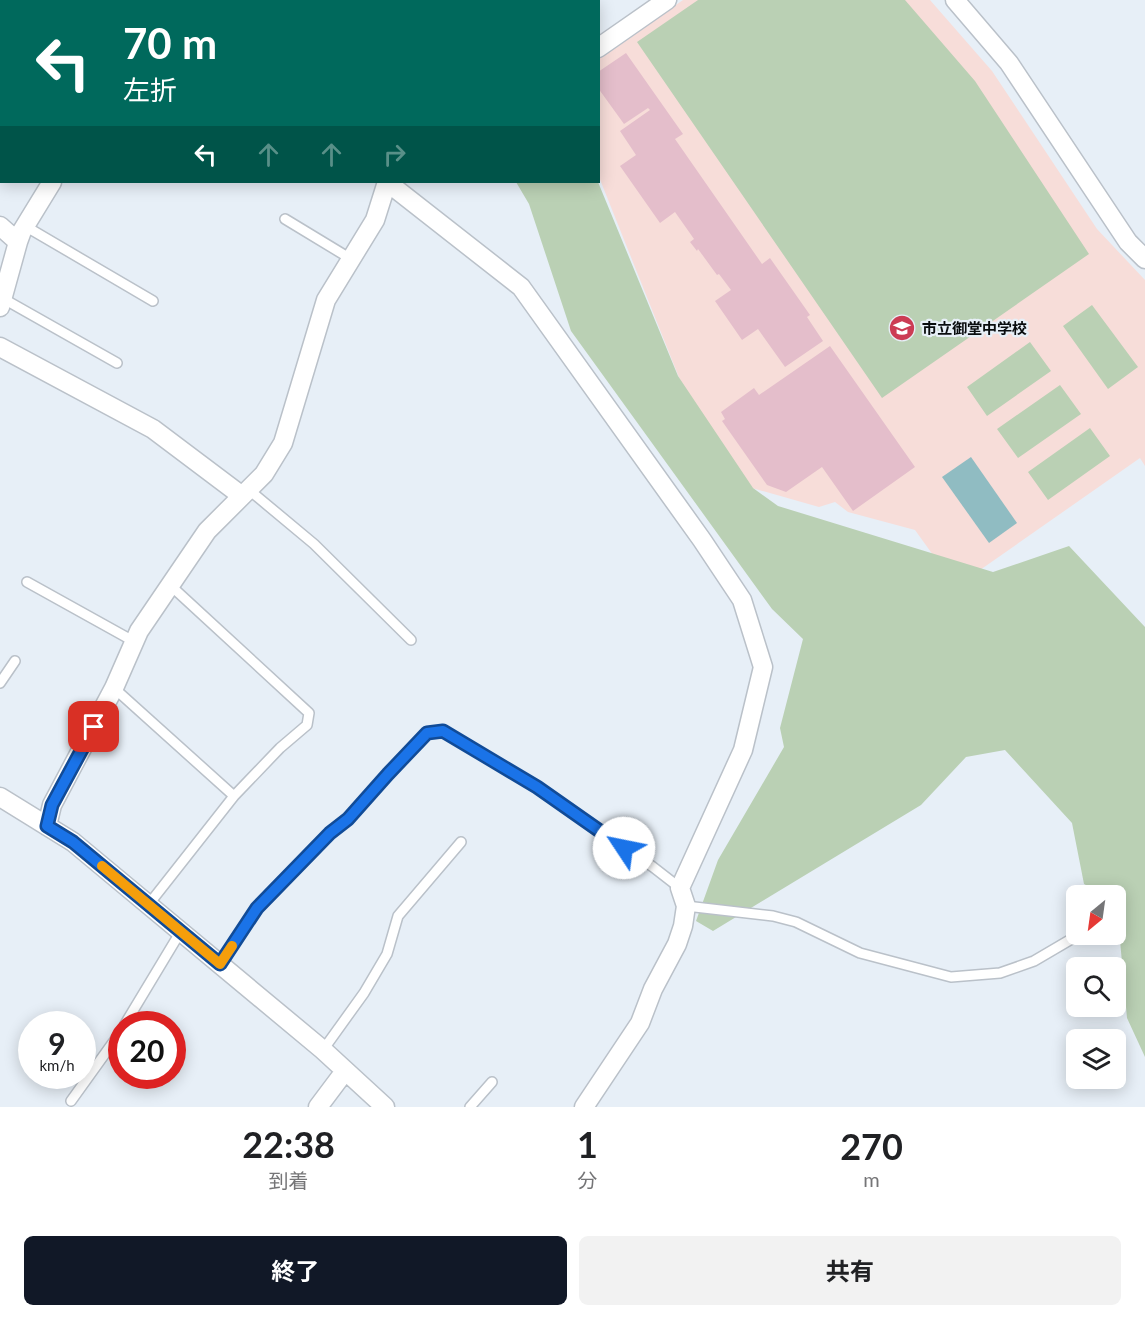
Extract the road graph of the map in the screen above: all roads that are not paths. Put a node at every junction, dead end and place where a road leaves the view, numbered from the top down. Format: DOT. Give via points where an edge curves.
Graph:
graph roads {
  1 [pos="667,0"];
  2 [pos="955,0"];
  3 [pos="600,47"];
  4 [pos="51,183"];
  5 [pos="387,183"];
  6 [pos="388,183"];
  7 [pos="285,219"];
  8 [pos="0,226"];
  9 [pos="22,234"];
  10 [pos="351,259"];
  11 [pos="1145,259"];
  12 [pos="153,301"];
  13 [pos="1,303"];
  14 [pos="0,347"];
  15 [pos="117,363"];
  16 [pos="245,493"];
  17 [pos="27,582"];
  18 [pos="170,585"];
  19 [pos="411,640"];
  20 [pos="135,642"];
  21 [pos="15,662"];
  22 [pos="0,683"];
  23 [pos="114,688"];
  24 [pos="234,796"];
  25 [pos="0,797"];
  26 [pos="47,826"];
  27 [pos="461,842"];
  28 [pos="680,888"];
  29 [pos="149,904"];
  30 [pos="686,906"];
  31 [pos="181,931"];
  32 [pos="1066,942"];
  33 [pos="220,964"];
  34 [pos="133,1011"];
  35 [pos="108,1049"];
  36 [pos="323,1050"];
  37 [pos="345,1071"];
  38 [pos="492,1082"];
  39 [pos="71,1101"];
  40 [pos="318,1107"];
  41 [pos="385,1107"];
  42 [pos="470,1107"];
  43 [pos="584,1107"];
  1 -- 3 [label="street"];
  2 -- 11 [label="street" via="1009,63 1128,242"];
  4 -- 9 [label="street"];
  5 -- 10 [label="street" via="375,220"];
  6 -- 28 [label="street" via="521,287 742,600 762,667 742,750"];
  7 -- 10 [label="lane"];
  8 -- 9 [label="street"];
  9 -- 12 [label="lane"];
  9 -- 13 [label="street"];
  10 -- 16 [label="street" via="326,300 283,443 264,474"];
  13 -- 15 [label="lane"];
  14 -- 16 [label="street" via="153,429"];
  16 -- 18 [label="street" via="207,531"];
  16 -- 19 [label="lane" via="314,544"];
  17 -- 20 [label="lane"];
  18 -- 20 [label="street"];
  18 -- 24 [label="lane" via="309,713 307,725"];
  20 -- 23 [label="street"];
  21 -- 22 [label="lane"];
  23 -- 24 [label="lane"];
  23 -- 26 [label="street" via="52,805"];
  24 -- 29 [label="lane"];
  25 -- 26 [label="street"];
  26 -- 29 [label="street" via="73,842"];
  27 -- 36 [label="lane" via="398,916 387,954"];
  28 -- 30 [label="street"];
  28 -- 33 [label="lane" via="537,787 443,731 427,733 348,819 257,908"];
  29 -- 31 [label="street"];
  30 -- 32 [label="lane" via="796,922 860,953 951,977 1000,973 1034,961"];
  30 -- 43 [label="street" via="676,944 639,1023"];
  31 -- 33 [label="street"];
  31 -- 34 [label="lane"];
  33 -- 36 [label="street"];
  35 -- 39 [label="lane"];
  36 -- 37 [label="street"];
  37 -- 40 [label="street"];
  37 -- 41 [label="street"];
  38 -- 42 [label="lane"];
}
